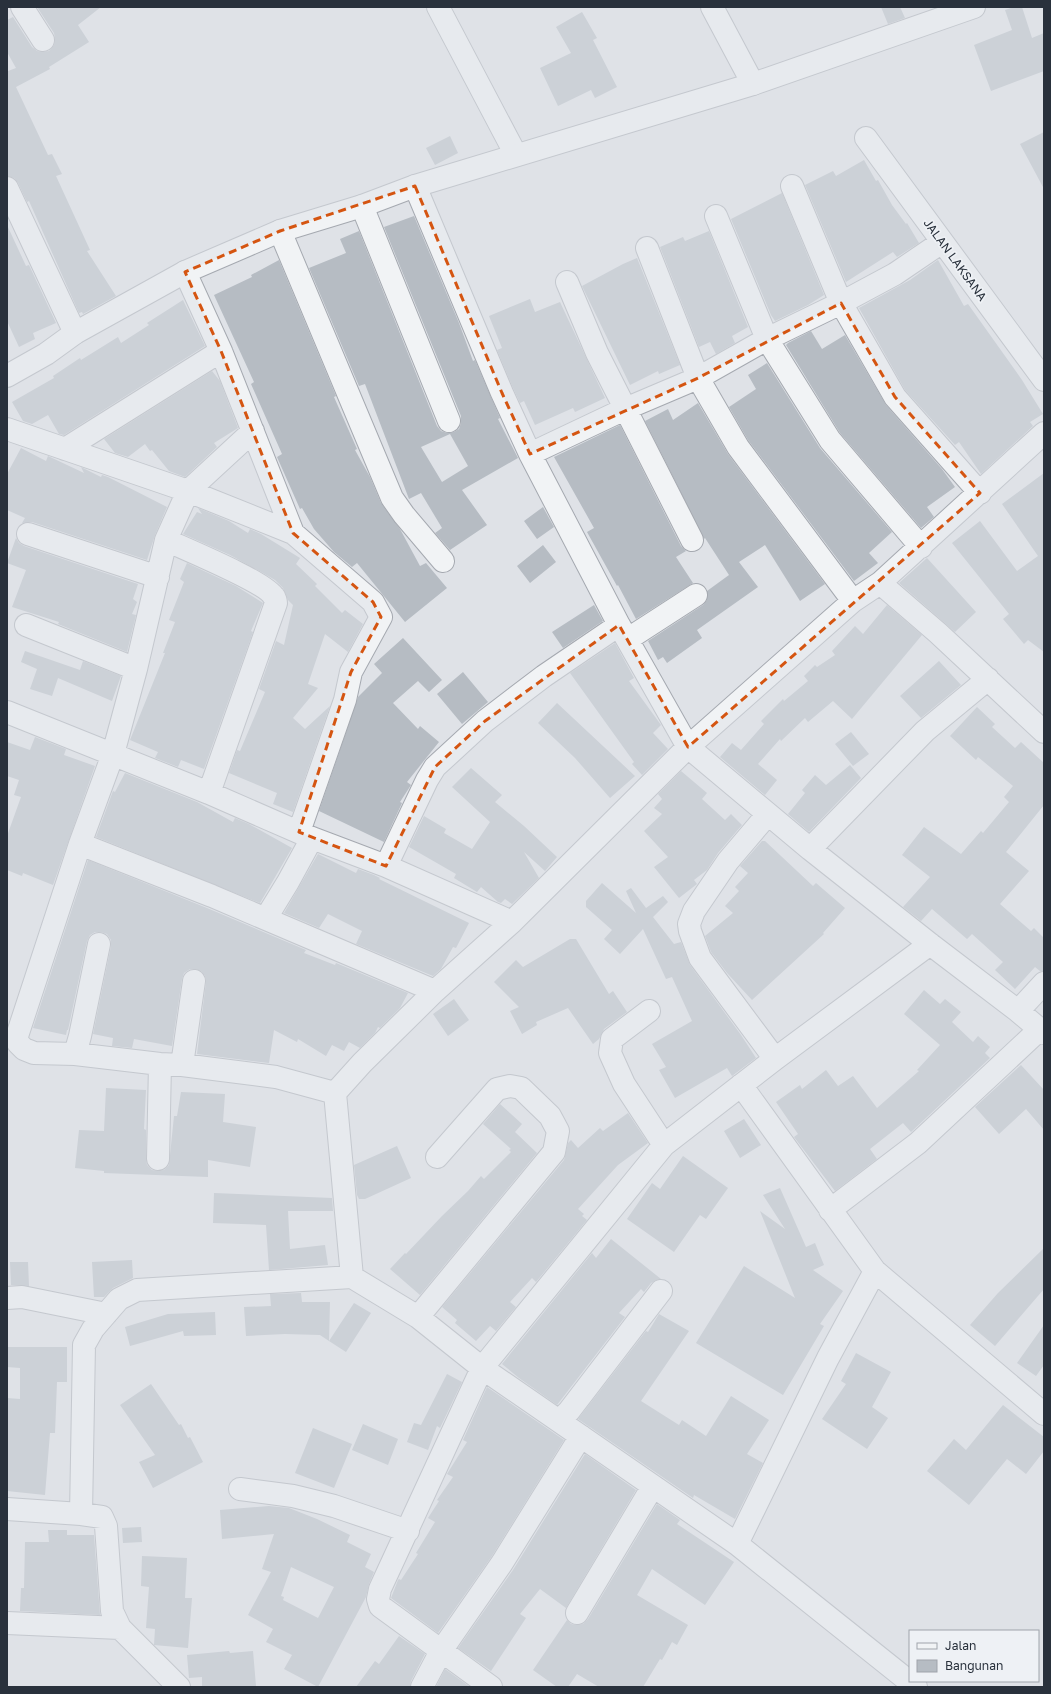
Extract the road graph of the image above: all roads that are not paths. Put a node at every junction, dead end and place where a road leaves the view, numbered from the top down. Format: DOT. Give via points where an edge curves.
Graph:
graph roads {
  1 [pos="22,7"];
  2 [pos="438,7"];
  3 [pos="712,7"];
  4 [pos="974,7"];
  5 [pos="43,40"];
  6 [pos="753,84"];
  7 [pos="866,138"];
  8 [pos="516,155"];
  9 [pos="415,186"];
  10 [pos="792,186"];
  11 [pos="7,188"];
  12 [pos="362,206"];
  13 [pos="716,216"];
  14 [pos="280,231"];
  15 [pos="942,242"];
  16 [pos="647,248"];
  17 [pos="185,272"];
  18 [pos="568,282"];
  19 [pos="841,303"];
  20 [pos="75,334"];
  21 [pos="767,339"];
  22 [pos="221,351"];
  23 [pos="7,376"];
  24 [pos="698,378"];
  25 [pos="1044,380"];
  26 [pos="624,409"];
  27 [pos="449,421"];
  28 [pos="7,428"];
  29 [pos="253,431"];
  30 [pos="1044,433"];
  31 [pos="65,449"];
  32 [pos="530,454"];
  33 [pos="188,490"];
  34 [pos="980,493"];
  35 [pos="293,533"];
  36 [pos="28,534"];
  37 [pos="166,540"];
  38 [pos="692,540"];
  39 [pos="921,546"];
  40 [pos="444,561"];
  41 [pos="158,577"];
  42 [pos="880,583"];
  43 [pos="696,596"];
  44 [pos="853,601"];
  45 [pos="26,625"];
  46 [pos="623,632"];
  47 [pos="136,669"];
  48 [pos="988,680"];
  49 [pos="7,712"];
  50 [pos="1040,722"];
  51 [pos="688,747"];
  52 [pos="113,754"];
  53 [pos="209,793"];
  54 [pos="768,814"];
  55 [pos="306,835"];
  56 [pos="80,844"];
  57 [pos="810,849"];
  58 [pos="386,866"];
  59 [pos="266,918"];
  60 [pos="512,922"];
  61 [pos="99,944"];
  62 [pos="930,944"];
  63 [pos="194,981"];
  64 [pos="1044,983"];
  65 [pos="435,991"];
  66 [pos="649,1011"];
  67 [pos="1018,1011"];
  68 [pos="1042,1032"];
  69 [pos="75,1054"];
  70 [pos="775,1059"];
  71 [pos="160,1064"];
  72 [pos="182,1065"];
  73 [pos="741,1085"];
  74 [pos="335,1093"];
  75 [pos="664,1145"];
  76 [pos="437,1157"];
  77 [pos="158,1159"];
  78 [pos="830,1210"];
  79 [pos="875,1271"];
  80 [pos="352,1277"];
  81 [pos="660,1291"];
  82 [pos="7,1298"];
  83 [pos="106,1314"];
  84 [pos="418,1317"];
  85 [pos="482,1368"];
  86 [pos="1044,1414"];
  87 [pos="559,1421"];
  88 [pos="581,1436"];
  89 [pos="652,1486"];
  90 [pos="240,1489"];
  91 [pos="7,1509"];
  92 [pos="81,1514"];
  93 [pos="408,1531"];
  94 [pos="737,1544"];
  95 [pos="577,1614"];
  96 [pos="7,1623"];
  97 [pos="120,1628"];
  98 [pos="441,1651"];
  99 [pos="909,1681"];
  100 [pos="179,1687"];
  101 [pos="422,1687"];
  102 [pos="491,1687"];
  1 -- 5 [label="street"];
  2 -- 8 [label="street"];
  3 -- 6 [label="street"];
  4 -- 6 [label="street"];
  6 -- 8 [label="street"];
  7 -- 15 [label="street, JALAN LAKSANA"];
  8 -- 9 [label="street"];
  9 -- 12 [label="street"];
  9 -- 32 [label="street"];
  10 -- 19 [label="street"];
  11 -- 20 [label="street"];
  12 -- 14 [label="street"];
  12 -- 27 [label="street"];
  13 -- 21 [label="street"];
  14 -- 17 [label="street"];
  14 -- 40 [label="street" via="392,498"];
  15 -- 19 [label="street" via="895,274"];
  15 -- 25 [label="street, JALAN LAKSANA"];
  16 -- 24 [label="street"];
  17 -- 20 [label="street"];
  17 -- 22 [label="street"];
  18 -- 26 [label="street" via="597,353"];
  19 -- 21 [label="street"];
  19 -- 34 [label="street" via="895,397"];
  20 -- 23 [label="street"];
  21 -- 24 [label="street"];
  21 -- 39 [label="street" via="830,440"];
  22 -- 29 [label="street"];
  22 -- 31 [label="street"];
  24 -- 26 [label="street"];
  24 -- 44 [label="street" via="738,447"];
  26 -- 32 [label="street"];
  26 -- 38 [label="street"];
  28 -- 31 [label="street"];
  29 -- 33 [label="street"];
  29 -- 35 [label="street"];
  30 -- 34 [label="street"];
  31 -- 33 [label="street"];
  32 -- 46 [label="street"];
  33 -- 35 [label="street"];
  33 -- 37 [label="street"];
  34 -- 39 [label="street"];
  35 -- 55 [label="street" via="373,602 381,618 351,672"];
  36 -- 41 [label="street"];
  37 -- 41 [label="street"];
  37 -- 53 [label="street" via="252,581 269,592 276,603"];
  39 -- 42 [label="street"];
  41 -- 47 [label="street"];
  42 -- 44 [label="street"];
  42 -- 48 [label="street"];
  43 -- 46 [label="street"];
  44 -- 51 [label="street"];
  45 -- 47 [label="street"];
  46 -- 51 [label="street"];
  46 -- 58 [label="street" via="544,676 485,721 435,767"];
  47 -- 52 [label="street"];
  48 -- 50 [label="street"];
  48 -- 57 [label="street" via="925,731"];
  49 -- 52 [label="street"];
  51 -- 54 [label="street"];
  51 -- 60 [label="street"];
  52 -- 53 [label="street"];
  52 -- 56 [label="street"];
  53 -- 55 [label="street"];
  54 -- 57 [label="street"];
  54 -- 70 [label="street" via="728,861 694,911 689,924 700,958"];
  55 -- 58 [label="street"];
  55 -- 59 [label="street" via="288,882"];
  56 -- 59 [label="street"];
  56 -- 69 [label="street" via="17,1036 18,1043 24,1049 34,1053"];
  57 -- 62 [label="street"];
  58 -- 60 [label="street"];
  59 -- 65 [label="street"];
  60 -- 65 [label="street"];
  61 -- 69 [label="street"];
  62 -- 67 [label="street"];
  62 -- 70 [label="street"];
  63 -- 72 [label="street"];
  64 -- 67 [label="street"];
  65 -- 74 [label="street"];
  66 -- 75 [label="street" via="612,1038 610,1053 624,1084"];
  67 -- 68 [label="street"];
  68 -- 78 [label="street" via="918,1143"];
  69 -- 71 [label="street"];
  70 -- 73 [label="street"];
  71 -- 72 [label="street"];
  71 -- 77 [label="street"];
  72 -- 74 [label="street" via="276,1077"];
  73 -- 75 [label="street"];
  73 -- 78 [label="street"];
  74 -- 80 [label="street"];
  75 -- 85 [label="street"];
  76 -- 84 [label="street" via="497,1090 510,1086 521,1088 550,1116 558,1131 554,1152"];
  78 -- 79 [label="street"];
  79 -- 86 [label="street"];
  79 -- 94 [label="street" via="828,1358"];
  80 -- 83 [label="street" via="138,1290 119,1299"];
  80 -- 84 [label="street"];
  81 -- 87 [label="street"];
  82 -- 83 [label="street" via="22,1297"];
  83 -- 92 [label="street" via="84,1345"];
  84 -- 85 [label="street"];
  85 -- 87 [label="street"];
  85 -- 93 [label="street"];
  87 -- 88 [label="street"];
  88 -- 89 [label="street"];
  88 -- 98 [label="street" via="502,1563"];
  89 -- 94 [label="street"];
  89 -- 95 [label="street"];
  90 -- 93 [label="street" via="293,1496 327,1504"];
  91 -- 92 [label="street"];
  92 -- 97 [label="street" via="102,1517 106,1526 112,1611"];
  93 -- 98 [label="street" via="380,1589 378,1599 380,1606"];
  94 -- 99 [label="street"];
  96 -- 97 [label="street"];
  97 -- 100 [label="street"];
  98 -- 101 [label="street"];
  98 -- 102 [label="street"];
}
